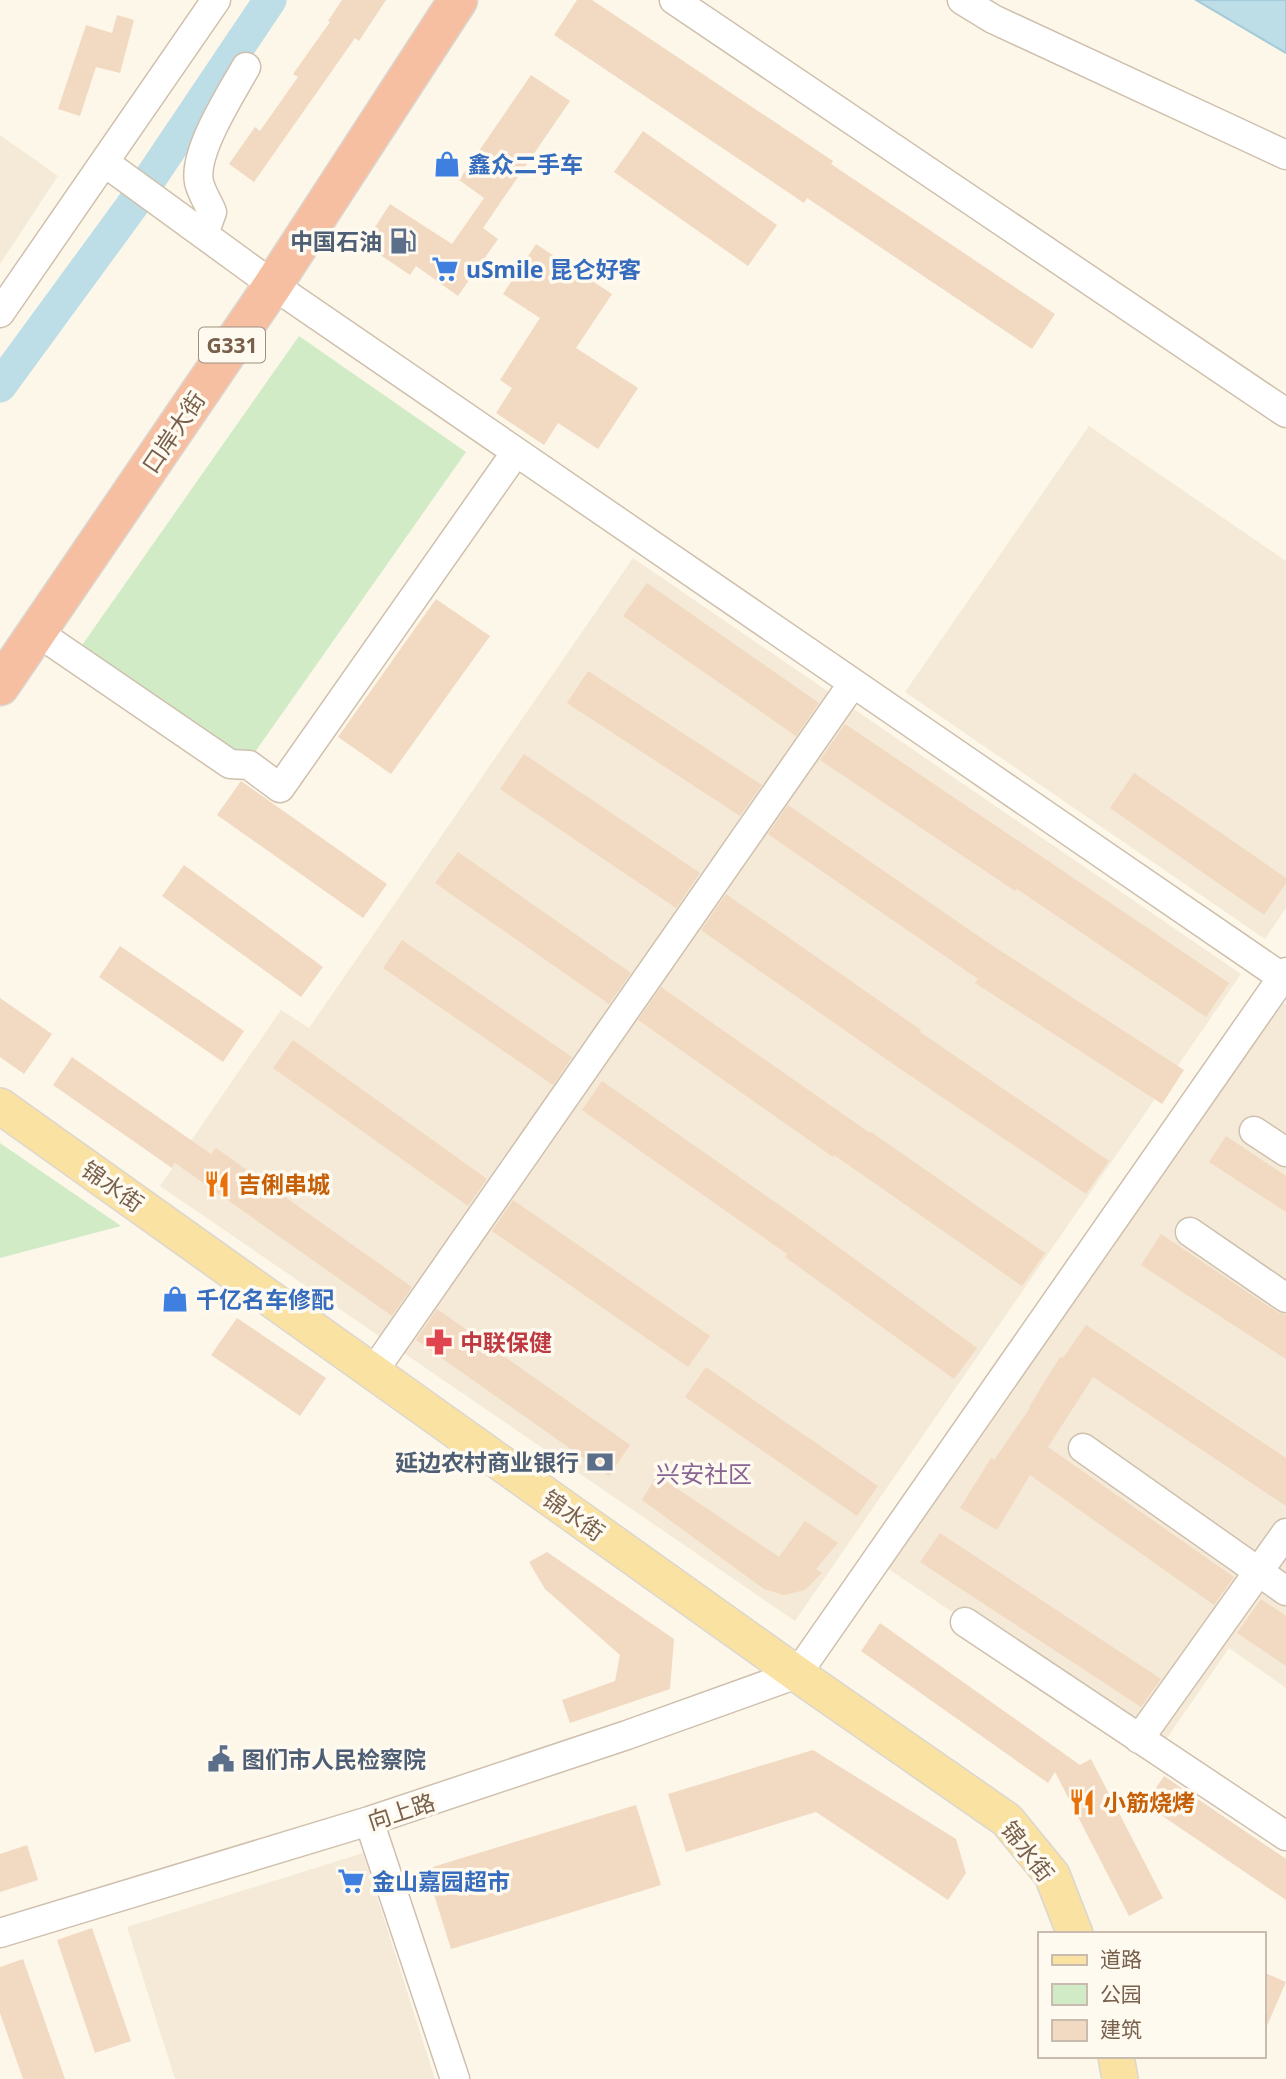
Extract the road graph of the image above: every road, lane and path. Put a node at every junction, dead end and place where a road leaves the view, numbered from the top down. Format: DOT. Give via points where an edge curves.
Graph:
graph roads {
  1 [pos="216,0"];
  2 [pos="458,0"];
  3 [pos="674,0"];
  4 [pos="962,0"];
  5 [pos="246,67"];
  6 [pos="1286,155"];
  7 [pos="104,162"];
  8 [pos="204,234"];
  9 [pos="273,285"];
  10 [pos="0,313"];
  11 [pos="1286,413"];
  12 [pos="516,452"];
  13 [pos="37,632"];
  14 [pos="853,682"];
  15 [pos="0,686"];
  16 [pos="1285,976"];
  17 [pos="0,1106"];
  18 [pos="1254,1131"];
  19 [pos="1286,1152"];
  20 [pos="1190,1232"];
  21 [pos="1286,1298"];
  22 [pos="373,1371"];
  23 [pos="1083,1448"];
  24 [pos="1286,1533"];
  25 [pos="1258,1572"];
  26 [pos="1286,1591"];
  27 [pos="965,1622"];
  28 [pos="797,1674"];
  29 [pos="1139,1739"];
  30 [pos="369,1821"];
  31 [pos="1286,1836"];
  32 [pos="1073,1932"];
  33 [pos="0,1933"];
  34 [pos="1116,2058"];
  35 [pos="455,2079"];
  36 [pos="1120,2079"];
  1 -- 7 [label="street"];
  2 -- 9 [label="highway, 口岸大街 / G331"];
  3 -- 11 [label="street"];
  4 -- 6 [label="street" via="993,19"];
  5 -- 8 [label="street" via="210,131 201,162 199,181 212,212"];
  7 -- 8 [label="street"];
  7 -- 10 [label="street"];
  8 -- 9 [label="street"];
  9 -- 12 [label="street"];
  9 -- 13 [label="highway, 口岸大街 / G331"];
  12 -- 13 [label="street" via="280,788 249,765 230,764"];
  12 -- 14 [label="street"];
  13 -- 15 [label="highway, 口岸大街 / G331"];
  14 -- 16 [label="street"];
  14 -- 22 [label="street"];
  16 -- 28 [label="street"];
  17 -- 22 [label="main road, 锦水街"];
  18 -- 19 [label="street"];
  20 -- 21 [label="street"];
  22 -- 28 [label="main road, 锦水街"];
  23 -- 25 [label="street"];
  24 -- 25 [label="street"];
  25 -- 26 [label="street"];
  25 -- 29 [label="street"];
  27 -- 29 [label="street"];
  28 -- 30 [label="street, 向上路"];
  28 -- 32 [label="main road, 锦水街" via="1007,1820 1052,1875"];
  29 -- 31 [label="street"];
  30 -- 33 [label="street, 向上路"];
  30 -- 35 [label="street"];
  34 -- 36 [label="main road"];
}
